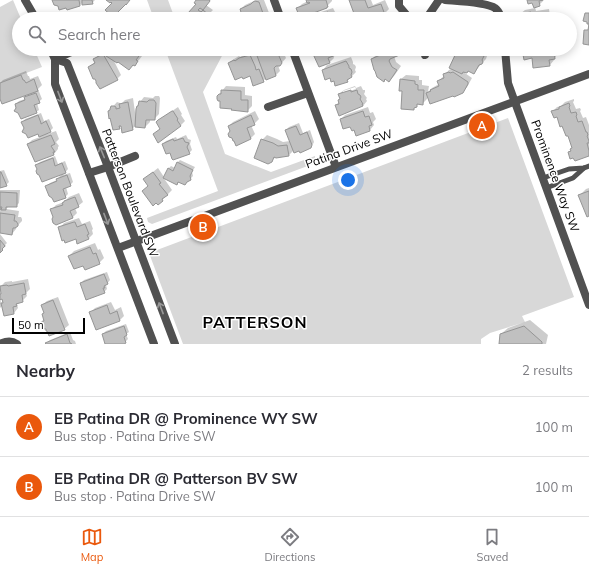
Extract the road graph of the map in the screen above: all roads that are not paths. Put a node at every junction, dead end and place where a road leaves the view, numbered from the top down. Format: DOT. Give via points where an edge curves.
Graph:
graph roads {
  1 [pos="25,0"];
  2 [pos="274,0"];
  3 [pos="399,0"];
  4 [pos="439,0"];
  5 [pos="445,0"];
  6 [pos="32,12"];
  7 [pos="278,12"];
  8 [pos="404,12"];
  9 [pos="431,12"];
  10 [pos="498,12"];
  11 [pos="54,56"];
  12 [pos="62,56"];
  13 [pos="295,56"];
  14 [pos="506,56"];
  15 [pos="55,59"];
  16 [pos="589,74"];
  17 [pos="308,93"];
  18 [pos="514,101"];
  19 [pos="268,107"];
  20 [pos="135,156"];
  21 [pos="108,167"];
  22 [pos="336,167"];
  23 [pos="587,167"];
  24 [pos="89,173"];
  25 [pos="543,178"];
  26 [pos="546,188"];
  27 [pos="136,241"];
  28 [pos="118,248"];
  29 [pos="589,305"];
  30 [pos="0,344"];
  31 [pos="17,344"];
  32 [pos="154,344"];
  33 [pos="175,344"];
  1 -- 6 [label="street"];
  2 -- 7 [label="street"];
  3 -- 8 [label="street" via="399,6"];
  4 -- 9 [label="street"];
  5 -- 10 [label="street" via="487,5"];
  11 -- 15 [label="street, Patterson Boulevard SW"];
  12 -- 15 [label="street"];
  13 -- 17 [label="street"];
  14 -- 18 [label="street, Prominence Way SW" via="508,83"];
  21 -- 15 [label="street, Patterson Boulevard SW, one-way" via="67,63"];
  15 -- 24 [label="street, Patterson Boulevard SW, one-way" via="55,84"];
  16 -- 18 [label="street, Patina Drive SW"];
  17 -- 19 [label="street"];
  17 -- 22 [label="street"];
  18 -- 22 [label="street, Patina Drive SW"];
  18 -- 25 [label="street, Prominence Way SW"];
  20 -- 21 [label="street"];
  21 -- 24 [label="street"];
  21 -- 27 [label="street, Patterson Boulevard SW"];
  22 -- 27 [label="street, Patina Drive SW"];
  23 -- 25 [label="lane" via="569,169"];
  23 -- 26 [label="lane" via="573,178"];
  24 -- 28 [label="street, Patterson Boulevard SW, one-way"];
  25 -- 26 [label="street, Prominence Way SW"];
  26 -- 29 [label="street, Prominence Way SW"];
  27 -- 28 [label="street, Patina Drive SW"];
  33 -- 27 [label="street, Patterson Boulevard SW, one-way"];
  28 -- 32 [label="street, Patterson Boulevard SW"];
  30 -- 31 [label="street" via="8,341"];
}
